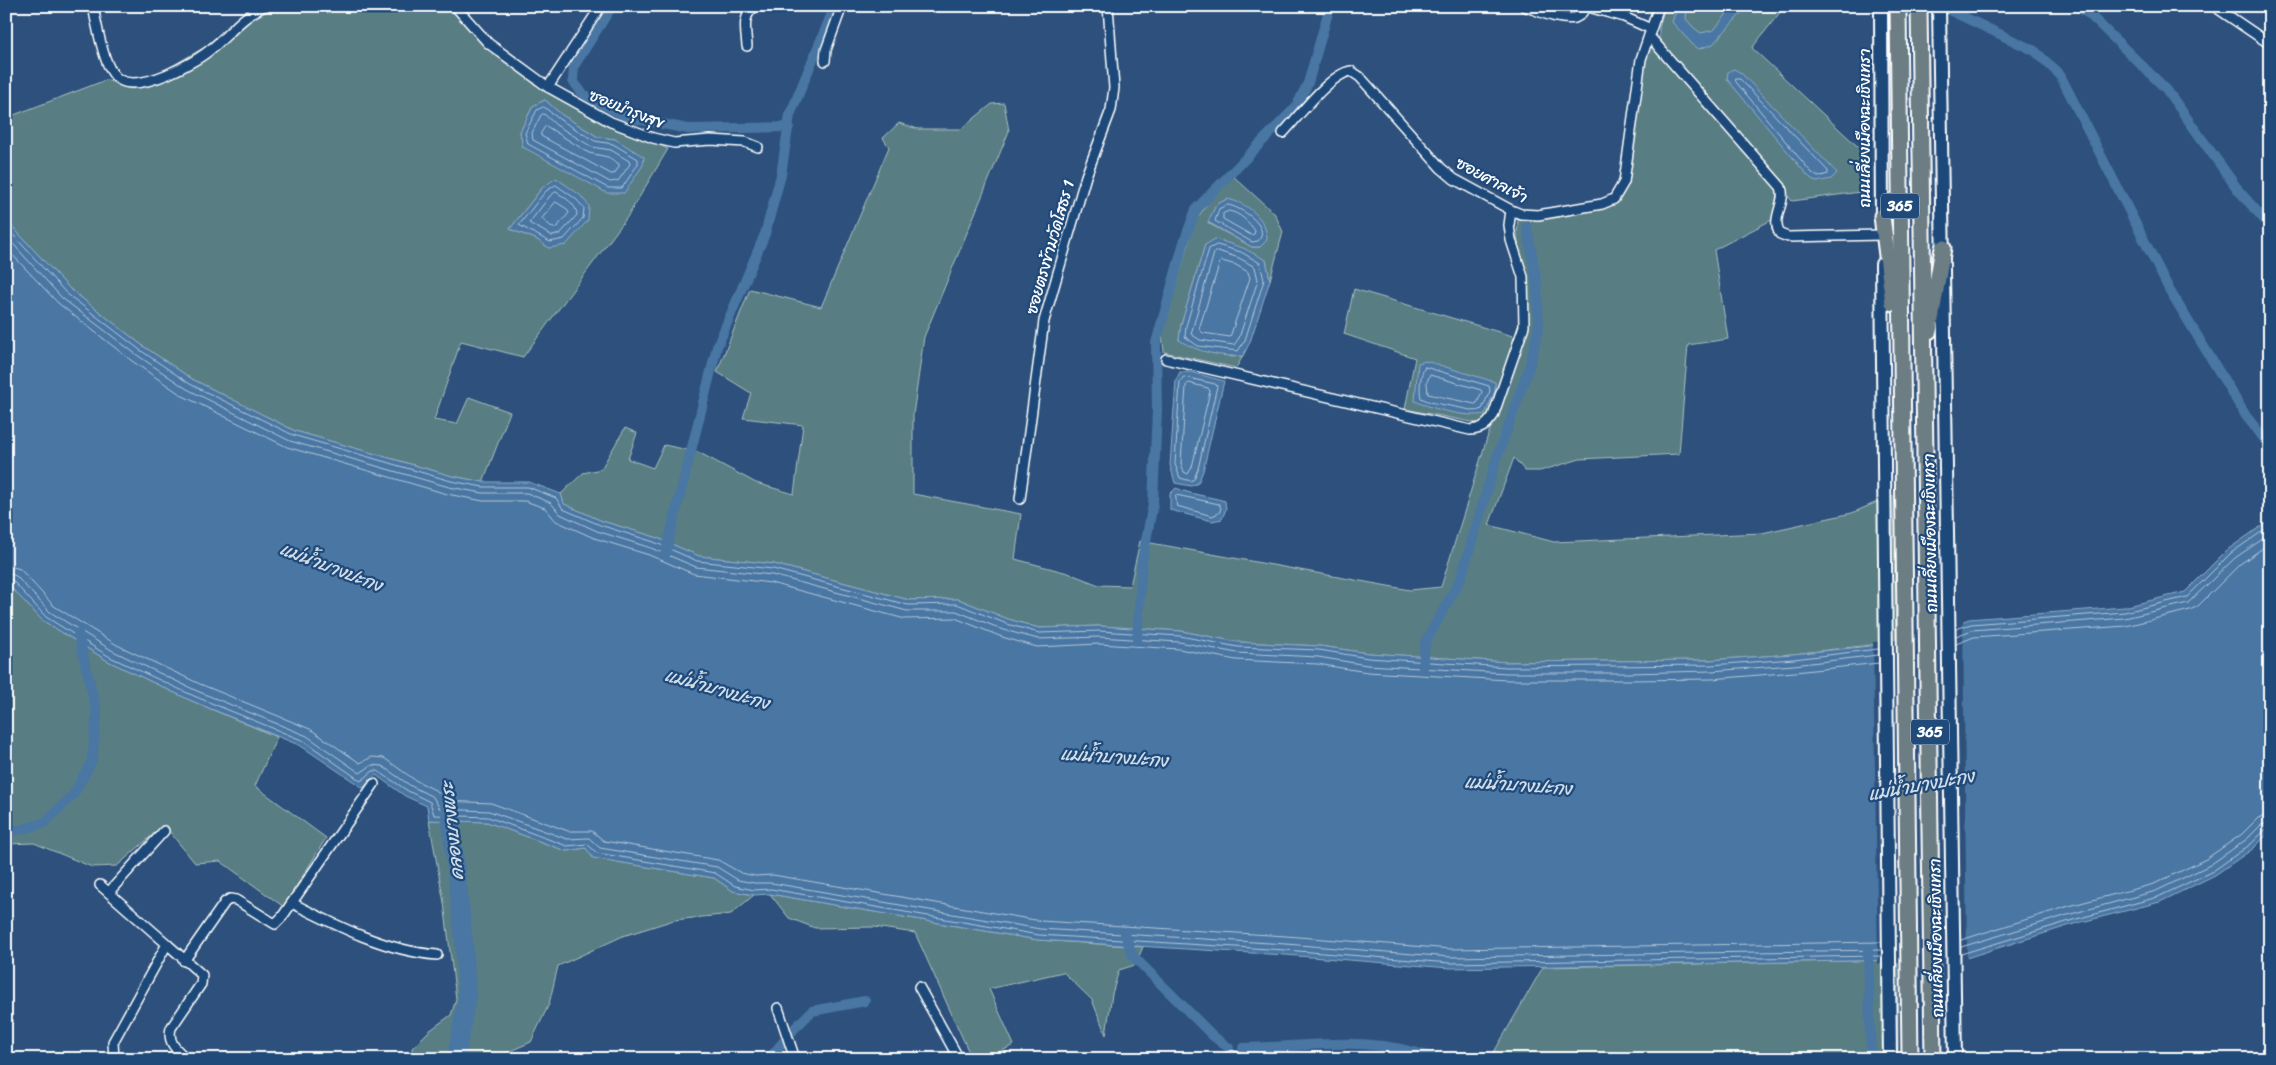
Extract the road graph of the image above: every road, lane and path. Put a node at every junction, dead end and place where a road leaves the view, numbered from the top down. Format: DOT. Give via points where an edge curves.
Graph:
graph roads {
  1 [pos="93,6"];
  2 [pos="264,6"];
  3 [pos="455,6"];
  4 [pos="601,6"];
  5 [pos="756,6"];
  6 [pos="842,6"];
  7 [pos="1108,6"];
  8 [pos="1524,6"];
  9 [pos="1585,6"];
  10 [pos="1659,6"];
  11 [pos="1881,6"];
  12 [pos="1898,6"];
  13 [pos="1919,6"];
  14 [pos="1939,6"];
  15 [pos="2214,6"];
  16 [pos="1650,32"];
  17 [pos="2270,44"];
  18 [pos="747,46"];
  19 [pos="825,60"];
  20 [pos="548,87"];
  21 [pos="1284,133"];
  22 [pos="758,147"];
  23 [pos="1511,210"];
  24 [pos="1882,216"];
  25 [pos="1882,234"];
  26 [pos="1943,248"];
  27 [pos="1166,359"];
  28 [pos="1902,372"];
  29 [pos="1923,372"];
  30 [pos="1020,499"];
  31 [pos="374,784"];
  32 [pos="164,832"];
  33 [pos="100,885"];
  34 [pos="109,892"];
  35 [pos="292,903"];
  36 [pos="167,944"];
  37 [pos="437,955"];
  38 [pos="184,961"];
  39 [pos="919,987"];
  40 [pos="778,1008"];
  41 [pos="1244,1058"];
  42 [pos="114,1059"];
  43 [pos="187,1059"];
  44 [pos="795,1059"];
  45 [pos="958,1059"];
  46 [pos="1225,1059"];
  47 [pos="1890,1059"];
  48 [pos="1910,1059"];
  49 [pos="1933,1059"];
  50 [pos="1955,1059"];
  1 -- 2 [label="street" via="110,70 119,80 128,83 148,81 190,64 211,49 230,29"];
  3 -- 20 [label="street, ซอยบำรุงสุข" via="488,43"];
  4 -- 20 [label="street"];
  5 -- 18 [label="street" via="748,10 745,17"];
  6 -- 19 [label="street"];
  7 -- 30 [label="street, ซอยตรงข้ามวัดโสธร 1" via="1114,88 1111,110 1086,176 1044,321"];
  8 -- 9 [label="street" via="1558,17 1576,18"];
  9 -- 16 [label="street" via="1624,17"];
  10 -- 16 [label="street, ซอยศาลเจ้า"];
  11 -- 24 [label="main road, ถนนเลี่ยงเมืองฉะเชิงเทรา / 365"];
  12 -- 28 [label="highway, ถนนเลี่ยงเมืองฉะเชิงเทรา / 365"];
  13 -- 29 [label="highway, ถนนเลี่ยงเมืองฉะเชิงเทรา / 365"];
  14 -- 26 [label="main road, ถนนเลี่ยงเมืองฉะเชิงเทรา / 365"];
  15 -- 17 [label="street"];
  16 -- 23 [label="street, ซอยศาลเจ้า" via="1641,60 1625,175 1618,194 1602,204 1547,214 1528,215"];
  16 -- 25 [label="street" via="1782,187 1783,197 1776,222 1780,234 1788,237"];
  20 -- 22 [label="street, ซอยบำรุงสุข" via="611,122 653,138 674,143 745,142"];
  21 -- 23 [label="street, ซอยศาลเจ้า" via="1328,84 1344,72 1351,71 1448,175"];
  23 -- 27 [label="street" via="1511,240 1523,277 1524,326 1492,416 1481,429 1470,430"];
  24 -- 25 [label="main road, ถนนเลี่ยงเมืองฉะเชิงเทรา / 365"];
  24 -- 28 [label="highway"];
  25 -- 47 [label="main road, ถนนเลี่ยงเมืองฉะเชิงเทรา / 365"];
  26 -- 29 [label="highway"];
  26 -- 50 [label="main road, ถนนเลี่ยงเมืองฉะเชิงเทรา / 365"];
  28 -- 48 [label="highway, ถนนเลี่ยงเมืองฉะเชิงเทรา / 365"];
  29 -- 49 [label="highway, ถนนเลี่ยงเมืองฉะเชิงเทรา / 365"];
  31 -- 35 [label="street"];
  32 -- 34 [label="street"];
  33 -- 34 [label="street"];
  34 -- 36 [label="street"];
  35 -- 37 [label="street" via="377,941 408,951"];
  35 -- 38 [label="street" via="275,924 230,899"];
  36 -- 38 [label="street"];
  36 -- 42 [label="street" via="114,1042"];
  38 -- 43 [label="street" via="202,974 201,984 169,1036 170,1042"];
  39 -- 45 [label="street"];
  40 -- 44 [label="street"];
  41 -- 46 [label="street" via="1232,1056"];
}
